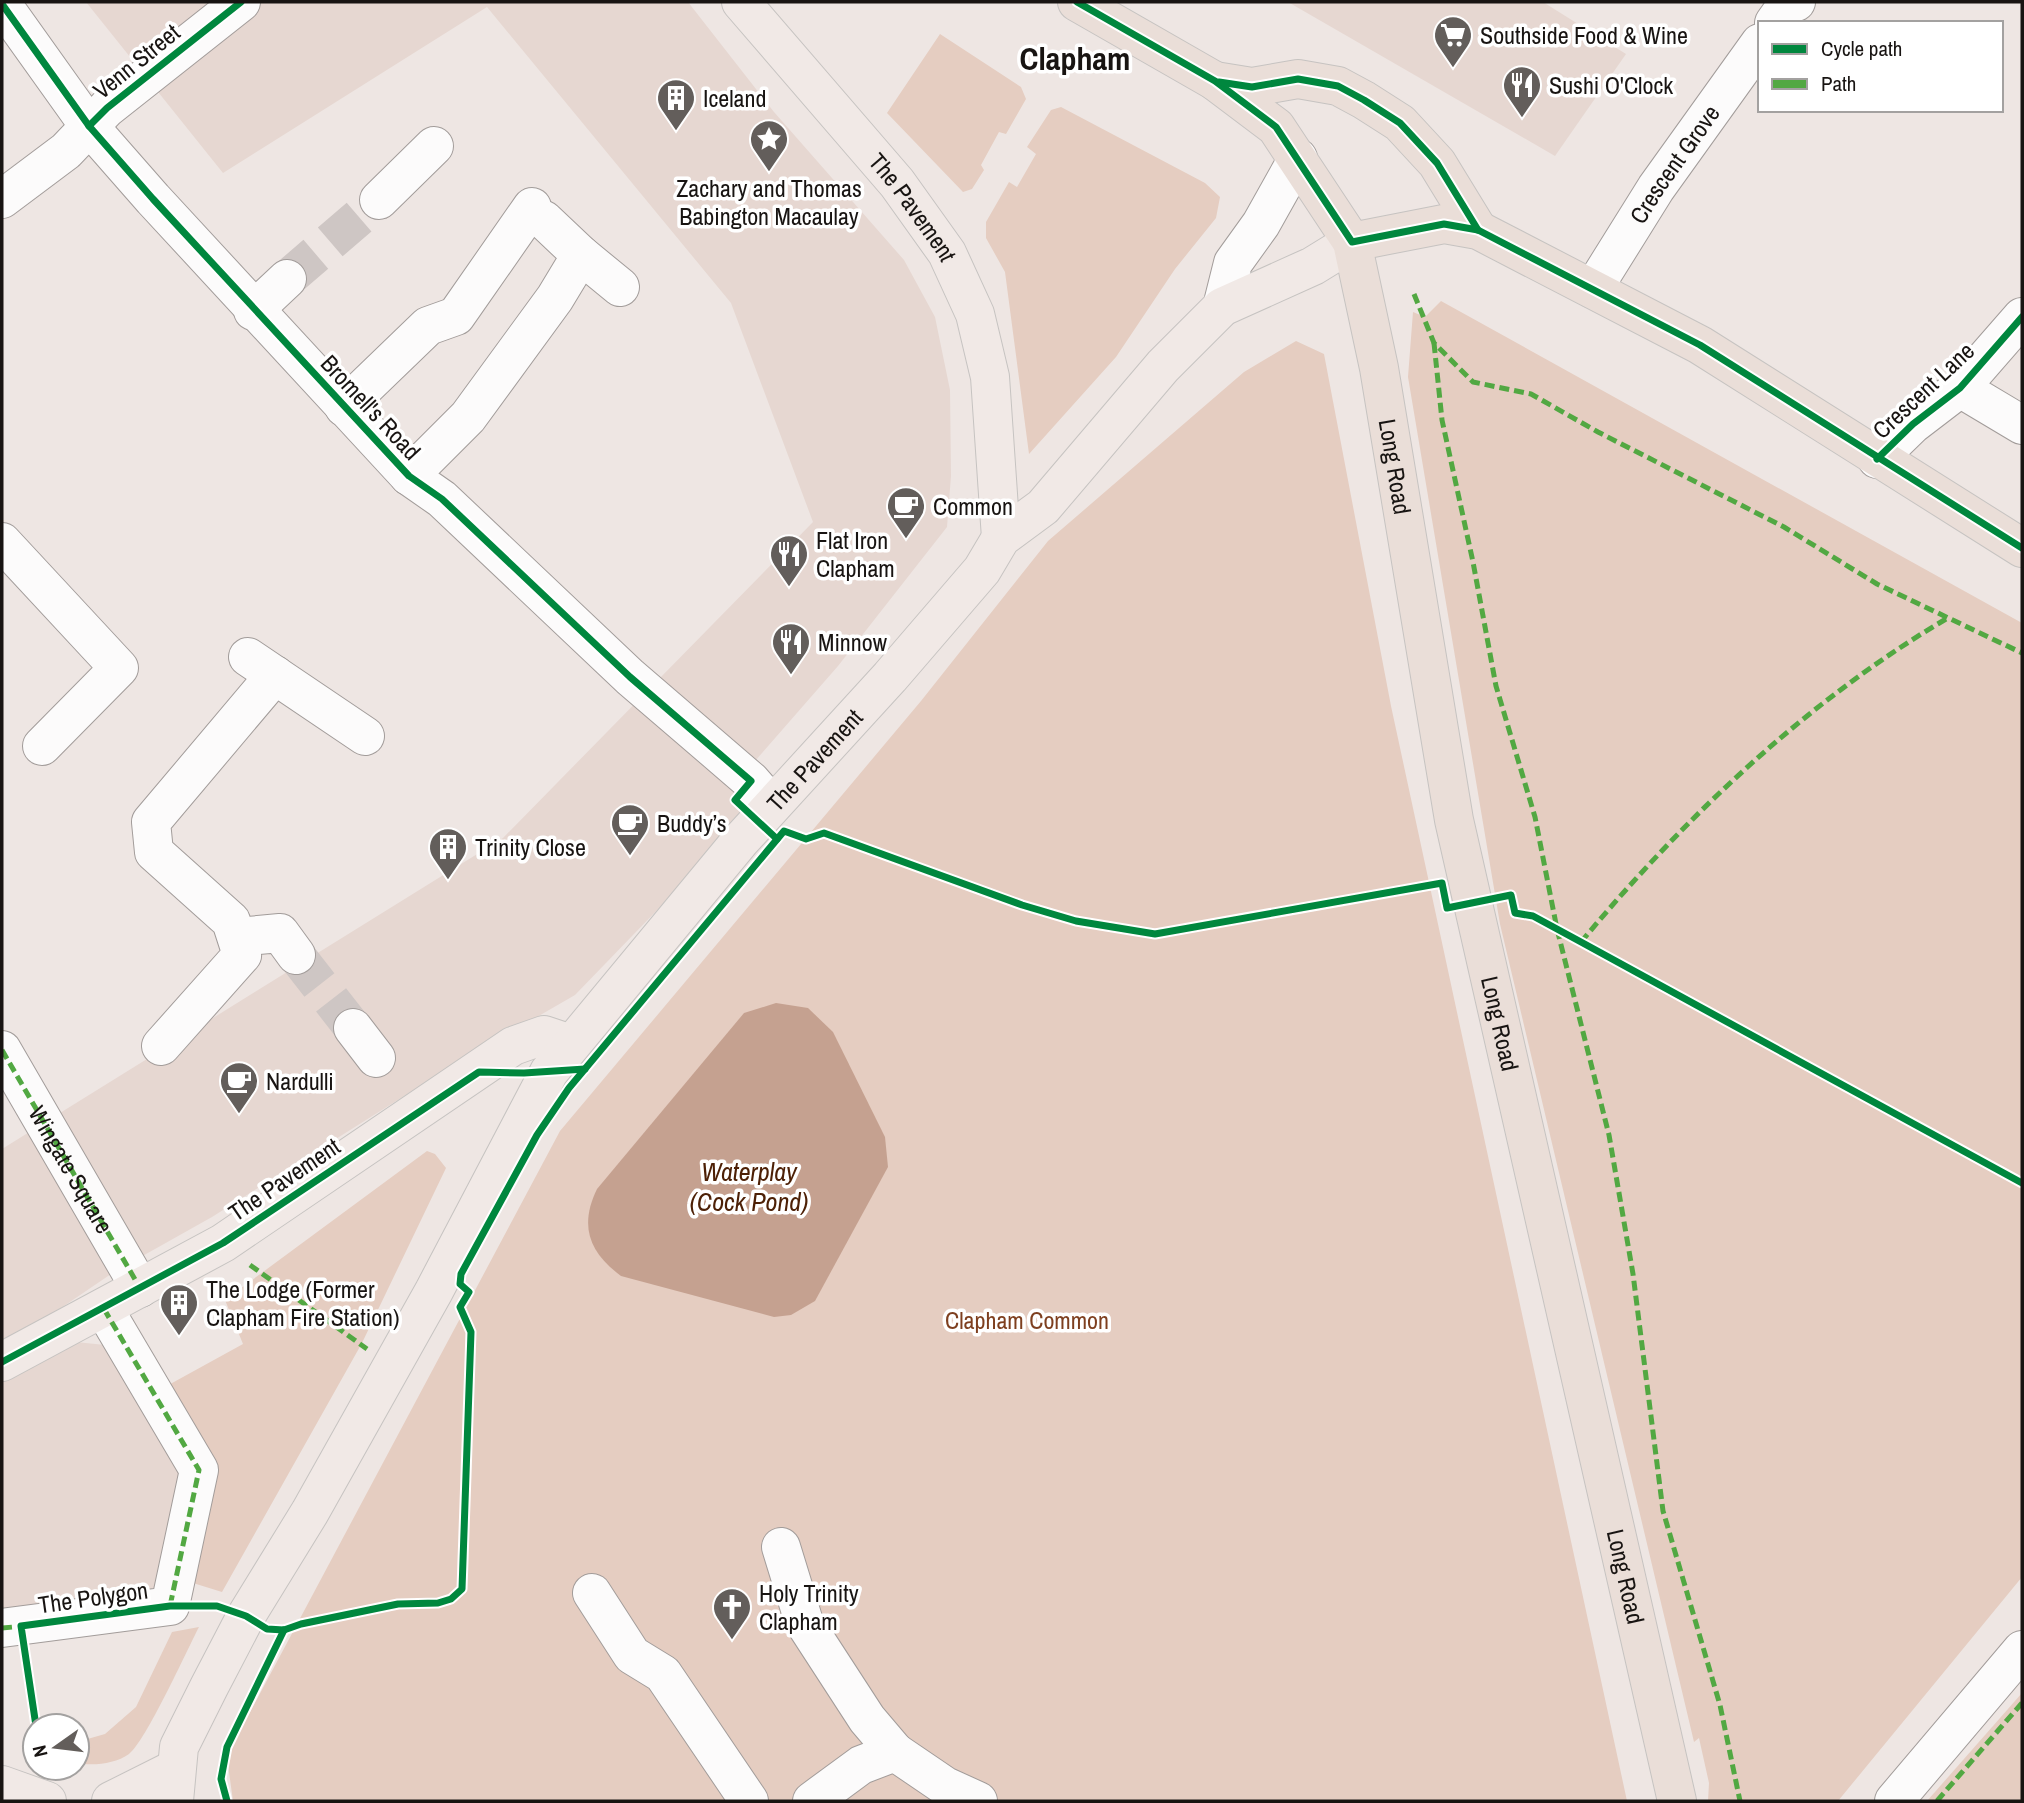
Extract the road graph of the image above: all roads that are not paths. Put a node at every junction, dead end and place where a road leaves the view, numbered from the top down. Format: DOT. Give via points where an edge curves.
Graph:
graph roads {
  1 [pos="241,2"];
  2 [pos="740,2"];
  3 [pos="1077,2"];
  4 [pos="2,4"];
  5 [pos="1758,46"];
  6 [pos="1215,81"];
  7 [pos="89,126"];
  8 [pos="433,146"];
  9 [pos="1298,158"];
  10 [pos="2,199"];
  11 [pos="379,200"];
  12 [pos="1478,230"];
  13 [pos="1352,242"];
  14 [pos="581,255"];
  15 [pos="287,279"];
  16 [pos="620,287"];
  17 [pos="1593,289"];
  18 [pos="1222,307"];
  19 [pos="253,311"];
  20 [pos="2022,317"];
  21 [pos="1960,388"];
  22 [pos="352,416"];
  23 [pos="2022,425"];
  24 [pos="1877,459"];
  25 [pos="409,476"];
  26 [pos="1001,538"];
  27 [pos="2,542"];
  28 [pos="2022,548"];
  29 [pos="365,736"];
  30 [pos="42,746"];
  31 [pos="772,805"];
  32 [pos="237,937"];
  33 [pos="296,955"];
  34 [pos="353,1028"];
  35 [pos="572,1044"];
  36 [pos="161,1046"];
  37 [pos="2,1050"];
  38 [pos="376,1058"];
  39 [pos="140,1288"];
  40 [pos="104,1308"];
  41 [pos="2,1362"];
  42 [pos="781,1547"];
  43 [pos="592,1593"];
  44 [pos="2,1628"];
  45 [pos="2022,1650"];
  46 [pos="895,1752"];
  47 [pos="2,1785"];
  48 [pos="175,1785"];
  49 [pos="47,1801"];
  50 [pos="111,1801"];
  51 [pos="749,1801"];
  52 [pos="812,1801"];
  53 [pos="978,1801"];
  54 [pos="1677,1801"];
  55 [pos="1894,1801"];
  1 -- 7 [label="street, Venn Street"];
  2 -- 26 [label="main road, The Pavement" via="897,183 947,253 975,314 990,377"];
  3 -- 6 [label="highway"];
  4 -- 7 [label="street, Bromell's Road"];
  5 -- 17 [label="street, Crescent Grove" via="1656,188"];
  6 -- 9 [label="highway" via="1276,127"];
  6 -- 12 [label="highway" via="1252,87 1297,79 1338,86 1364,100 1400,123 1437,163"];
  7 -- 10 [label="street, Venn Street" via="66,151"];
  7 -- 19 [label="street, Bromell's Road"];
  8 -- 11 [label="street"];
  9 -- 13 [label="highway"];
  9 -- 18 [label="street" via="1233,263"];
  12 -- 13 [label="highway" via="1444,225"];
  12 -- 17 [label="highway"];
  13 -- 18 [label="main road, The Pavement" via="1303,271"];
  13 -- 54 [label="highway, Long Road" via="1378,358 1454,820"];
  14 -- 16 [label="street"];
  14 -- 22 [label="street" via="538,213 456,316 428,326"];
  14 -- 25 [label="street" via="468,417"];
  15 -- 19 [label="street"];
  17 -- 24 [label="highway" via="1700,345"];
  18 -- 26 [label="main road, The Pavement" via="1163,366 1043,507"];
  19 -- 22 [label="street, Bromell's Road"];
  20 -- 21 [label="street, Crescent Lane"];
  21 -- 23 [label="street"];
  21 -- 24 [label="street, Crescent Lane"];
  22 -- 25 [label="street, Bromell's Road"];
  24 -- 28 [label="highway"];
  25 -- 31 [label="street, Bromell's Road" via="442,499"];
  26 -- 31 [label="main road, The Pavement" via="982,570"];
  27 -- 30 [label="street" via="119,668"];
  29 -- 32 [label="street" via="261,666 151,822 154,852 231,921"];
  31 -- 35 [label="main road, The Pavement"];
  32 -- 33 [label="street" via="280,933"];
  32 -- 36 [label="street" via="242,955"];
  34 -- 38 [label="street"];
  35 -- 39 [label="main road, The Pavement" via="544,1035 513,1046 223,1243"];
  35 -- 48 [label="main road, The Pavement" via="549,1072 434,1291 246,1616 179,1747"];
  37 -- 39 [label="street, Wingate Square"];
  39 -- 40 [label="main road, The Pavement"];
  40 -- 41 [label="main road, The Pavement"];
  40 -- 44 [label="street, The Polygon" via="199,1470 170,1606"];
  42 -- 46 [label="street" via="804,1622 867,1719"];
  43 -- 51 [label="street" via="632,1655 663,1674"];
  45 -- 55 [label="street"];
  46 -- 52 [label="street" via="861,1765"];
  46 -- 53 [label="street"];
  47 -- 49 [label="main road"];
  48 -- 50 [label="main road"];
}
